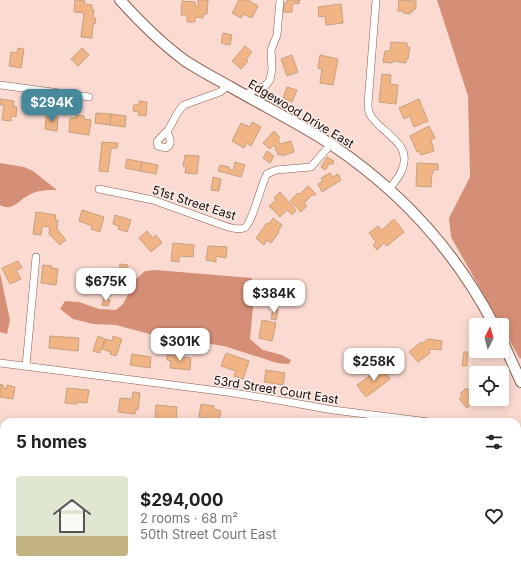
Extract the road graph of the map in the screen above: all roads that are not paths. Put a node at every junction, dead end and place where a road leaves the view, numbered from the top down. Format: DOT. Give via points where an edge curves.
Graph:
graph roads {
  1 [pos="120,0"];
  2 [pos="280,0"];
  3 [pos="376,0"];
  4 [pos="0,85"];
  5 [pos="228,86"];
  6 [pos="243,95"];
  7 [pos="89,97"];
  8 [pos="167,132"];
  9 [pos="331,144"];
  10 [pos="390,188"];
  11 [pos="99,189"];
  12 [pos="36,257"];
  13 [pos="490,318"];
  14 [pos="509,355"];
  15 [pos="0,363"];
  16 [pos="26,366"];
  17 [pos="521,382"];
  18 [pos="378,418"];
  1 -- 5 [label="street, Edgewood Drive East" via="176,54"];
  2 -- 6 [label="street" via="278,35 271,50 270,80 265,86"];
  3 -- 10 [label="street" via="368,104 371,116 400,146 404,159 402,170"];
  4 -- 7 [label="street"];
  5 -- 6 [label="street, Edgewood Drive East"];
  5 -- 8 [label="street" via="220,92 184,105 177,112"];
  6 -- 9 [label="street, Edgewood Drive East"];
  9 -- 10 [label="street, Edgewood Drive East"];
  9 -- 11 [label="street, 51st Street East" via="311,166 276,170 267,174 252,216 248,225 243,228 225,226 153,200"];
  10 -- 13 [label="street, Edgewood Drive East" via="427,226 456,262"];
  12 -- 16 [label="street"];
  14 -- 17 [label="street"];
  15 -- 16 [label="street, 53rd Street Court East"];
  16 -- 18 [label="street, 53rd Street Court East" via="227,392"];
}
